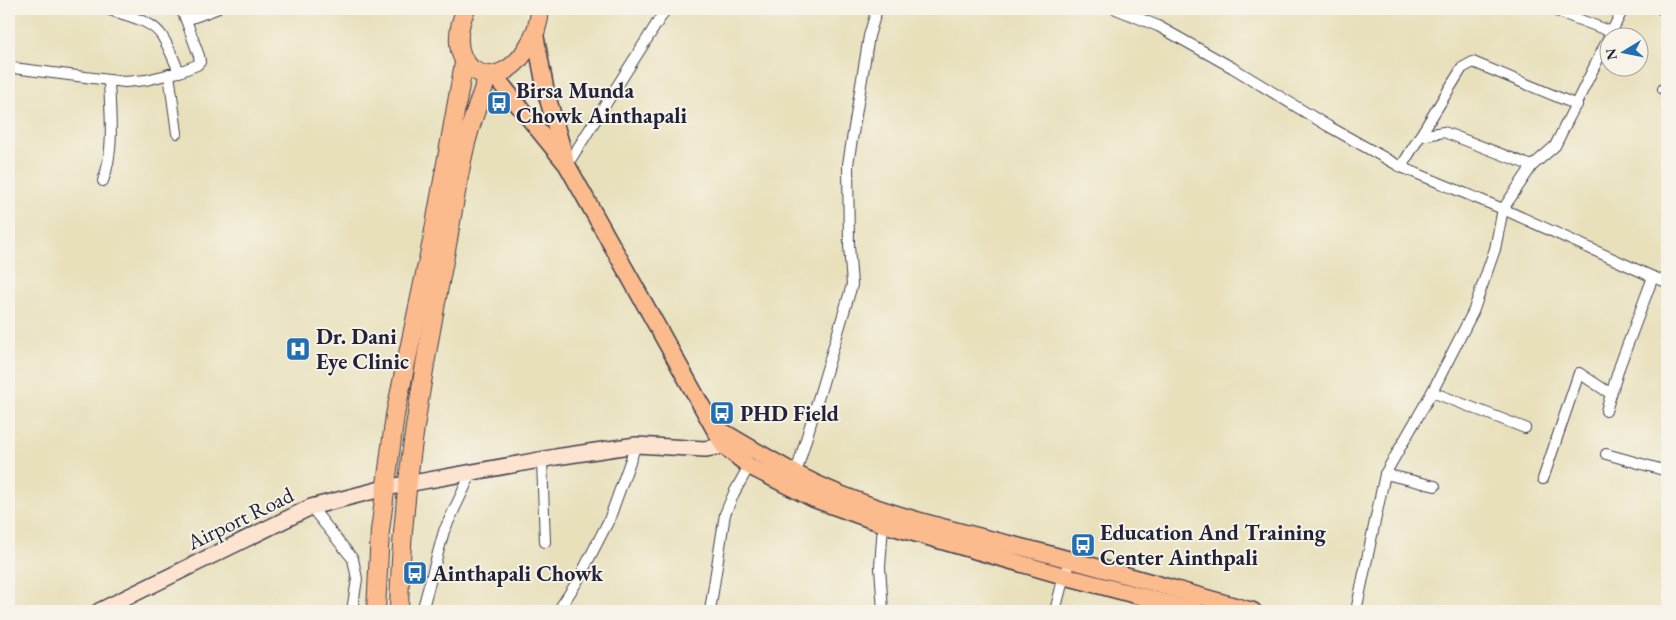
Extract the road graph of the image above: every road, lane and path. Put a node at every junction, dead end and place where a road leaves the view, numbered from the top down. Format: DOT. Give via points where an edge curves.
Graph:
graph roads {
  1 [pos="107,9"];
  2 [pos="181,9"];
  3 [pos="216,9"];
  4 [pos="540,9"];
  5 [pos="666,9"];
  6 [pos="877,9"];
  7 [pos="1116,9"];
  8 [pos="1551,9"];
  9 [pos="1623,9"];
  10 [pos="1661,9"];
  11 [pos="465,10"];
  12 [pos="1667,11"];
  13 [pos="186,20"];
  14 [pos="1614,28"];
  15 [pos="1598,31"];
  16 [pos="535,34"];
  17 [pos="1598,61"];
  18 [pos="464,63"];
  19 [pos="13,68"];
  20 [pos="174,73"];
  21 [pos="491,74"];
  22 [pos="109,80"];
  23 [pos="1577,105"];
  24 [pos="177,133"];
  25 [pos="1420,136"];
  26 [pos="567,165"];
  27 [pos="1532,166"];
  28 [pos="1401,167"];
  29 [pos="103,181"];
  30 [pos="1503,209"];
  31 [pos="1653,277"];
  32 [pos="1667,282"];
  33 [pos="1432,392"];
  34 [pos="1611,394"];
  35 [pos="1606,411"];
  36 [pos="713,426"];
  37 [pos="1524,428"];
  38 [pos="742,443"];
  39 [pos="636,445"];
  40 [pos="724,446"];
  41 [pos="1606,454"];
  42 [pos="542,460"];
  43 [pos="750,466"];
  44 [pos="1667,471"];
  45 [pos="796,473"];
  46 [pos="471,474"];
  47 [pos="1385,474"];
  48 [pos="1543,479"];
  49 [pos="407,484"];
  50 [pos="1435,486"];
  51 [pos="385,488"];
  52 [pos="311,507"];
  53 [pos="884,524"];
  54 [pos="545,542"];
  55 [pos="1071,561"];
  56 [pos="1064,576"];
  57 [pos="99,611"];
  58 [pos="352,611"];
  59 [pos="376,611"];
  60 [pos="399,611"];
  61 [pos="422,611"];
  62 [pos="558,611"];
  63 [pos="710,611"];
  64 [pos="883,611"];
  65 [pos="1055,611"];
  66 [pos="1196,611"];
  67 [pos="1253,611"];
  68 [pos="1356,611"];
  1 -- 20 [label="street" via="156,29 162,36"];
  2 -- 13 [label="street"];
  3 -- 13 [label="street"];
  4 -- 16 [label="highway"];
  5 -- 26 [label="street"];
  6 -- 45 [label="street" via="869,36 848,164 852,285"];
  7 -- 28 [label="street" via="1158,26"];
  8 -- 15 [label="street"];
  9 -- 14 [label="street"];
  10 -- 12 [label="street"];
  11 -- 18 [label="highway" via="459,39"];
  13 -- 20 [label="street" via="200,62"];
  16 -- 21 [label="highway" via="510,67"];
  16 -- 26 [label="main road" via="546,92"];
  17 -- 23 [label="street"];
  18 -- 21 [label="highway" via="476,72"];
  18 -- 51 [label="highway" via="432,241 395,415"];
  19 -- 22 [label="street"];
  20 -- 22 [label="street" via="136,82"];
  20 -- 24 [label="street"];
  21 -- 26 [label="main road"];
  21 -- 49 [label="highway" via="465,147 426,356"];
  22 -- 29 [label="street" via="110,162"];
  23 -- 25 [label="street" via="1473,62 1462,68"];
  23 -- 27 [label="street" via="1556,146"];
  25 -- 27 [label="street" via="1444,132"];
  25 -- 28 [label="street"];
  26 -- 36 [label="main road"];
  27 -- 30 [label="street"];
  28 -- 30 [label="street"];
  30 -- 31 [label="street"];
  30 -- 33 [label="street" via="1495,249 1474,312"];
  31 -- 32 [label="street"];
  31 -- 34 [label="street"];
  33 -- 37 [label="street"];
  33 -- 47 [label="street"];
  34 -- 35 [label="street"];
  34 -- 48 [label="street" via="1579,373"];
  36 -- 38 [label="main road"];
  36 -- 40 [label="main road"];
  38 -- 40 [label="main road, Airport Road"];
  38 -- 45 [label="main road"];
  39 -- 40 [label="main road, Airport Road"];
  39 -- 42 [label="main road, Airport Road"];
  39 -- 62 [label="street" via="609,520"];
  40 -- 43 [label="main road"];
  41 -- 44 [label="street"];
  42 -- 46 [label="main road, Airport Road"];
  42 -- 54 [label="street"];
  43 -- 53 [label="main road" via="814,499"];
  43 -- 63 [label="street" via="725,514"];
  45 -- 55 [label="main road" via="838,494 885,511"];
  46 -- 49 [label="main road, Airport Road"];
  46 -- 61 [label="street" via="444,531"];
  47 -- 50 [label="street"];
  47 -- 68 [label="street"];
  49 -- 51 [label="main road, Airport Road"];
  49 -- 60 [label="highway"];
  51 -- 52 [label="main road, Airport Road"];
  51 -- 59 [label="highway"];
  52 -- 57 [label="main road, Airport Road"];
  52 -- 58 [label="street" via="353,559 357,579"];
  53 -- 56 [label="main road"];
  53 -- 64 [label="street" via="880,567"];
  55 -- 56 [label="street"];
  55 -- 67 [label="main road"];
  56 -- 65 [label="street"];
  56 -- 66 [label="main road"];
}
